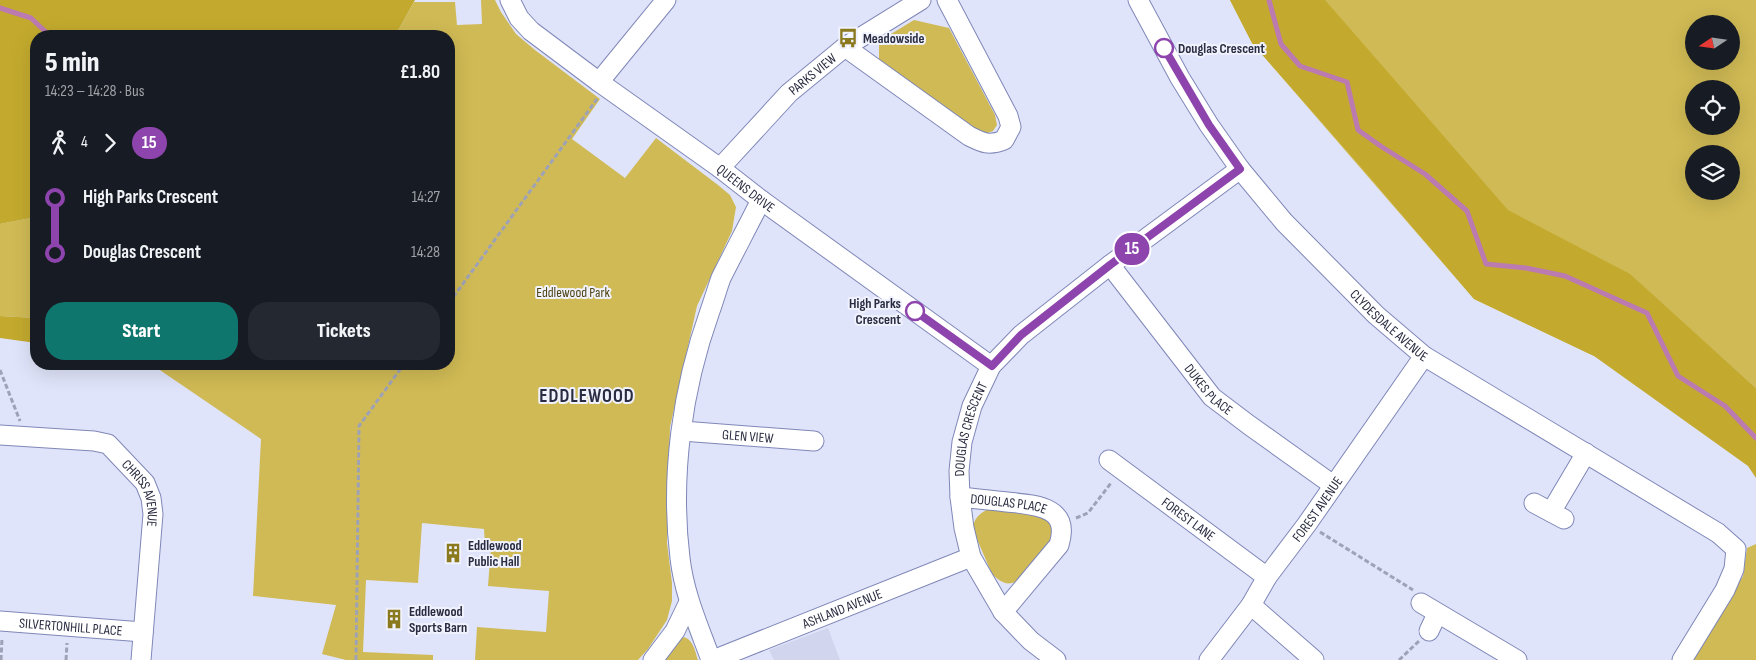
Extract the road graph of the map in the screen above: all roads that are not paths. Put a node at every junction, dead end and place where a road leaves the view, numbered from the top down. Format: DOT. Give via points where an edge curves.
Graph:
graph roads {
  1 [pos="510,0"];
  2 [pos="666,0"];
  3 [pos="921,0"];
  4 [pos="947,0"];
  5 [pos="1138,0"];
  6 [pos="845,47"];
  7 [pos="602,84"];
  8 [pos="720,168"];
  9 [pos="1240,169"];
  10 [pos="761,200"];
  11 [pos="1110,265"];
  12 [pos="1424,356"];
  13 [pos="992,366"];
  14 [pos="682,431"];
  15 [pos="0,434"];
  16 [pos="814,441"];
  17 [pos="1586,453"];
  18 [pos="1115,465"];
  19 [pos="1333,485"];
  20 [pos="960,497"];
  21 [pos="1534,502"];
  22 [pos="970,557"];
  23 [pos="1267,577"];
  24 [pos="689,602"];
  25 [pos="1421,603"];
  26 [pos="1251,605"];
  27 [pos="1003,612"];
  28 [pos="1437,614"];
  29 [pos="2,622"];
  30 [pos="1429,631"];
  31 [pos="143,632"];
  32 [pos="141,660"];
  33 [pos="653,660"];
  34 [pos="712,660"];
  35 [pos="1056,660"];
  36 [pos="1209,660"];
  37 [pos="1314,660"];
  38 [pos="1517,660"];
  39 [pos="1682,660"];
  1 -- 7 [label="street, QUEENS DRIVE" via="519,18 531,31"];
  2 -- 7 [label="street"];
  3 -- 6 [label="street, PARKS VIEW"];
  4 -- 6 [label="street" via="1008,116 1011,127 1004,140 985,144 969,136"];
  5 -- 9 [label="street, CLYDESDALE AVENUE" via="1180,78"];
  6 -- 8 [label="street, PARKS VIEW" via="789,93"];
  7 -- 8 [label="street, QUEENS DRIVE"];
  8 -- 10 [label="street, QUEENS DRIVE"];
  9 -- 11 [label="street, DOUGLAS CRESCENT"];
  9 -- 12 [label="street, CLYDESDALE AVENUE" via="1284,222 1376,315"];
  10 -- 13 [label="street, QUEENS DRIVE"];
  10 -- 14 [label="street" via="721,280 700,339"];
  11 -- 13 [label="street, DOUGLAS CRESCENT" via="1021,335"];
  11 -- 19 [label="street, DUKES PLACE" via="1212,397"];
  12 -- 17 [label="street, CLYDESDALE AVENUE"];
  12 -- 19 [label="street, FOREST AVENUE"];
  13 -- 20 [label="street, DOUGLAS CRESCENT" via="972,406 962,442"];
  14 -- 16 [label="street, GLEN VIEW"];
  14 -- 24 [label="street" via="677,514 680,559"];
  15 -- 31 [label="street, CHRISS AVENUE" via="94,440 108,444 145,483 151,498 152,514"];
  17 -- 21 [label="street" via="1557,516"];
  17 -- 39 [label="street, CLYDESDALE AVENUE" via="1718,533 1736,549 1734,569 1725,590"];
  18 -- 23 [label="street, FOREST LANE"];
  19 -- 23 [label="street, FOREST AVENUE"];
  20 -- 22 [label="street, DOUGLAS CRESCENT"];
  20 -- 27 [label="street, DOUGLAS PLACE" via="1035,505 1056,515 1061,523 1062,534 1056,549"];
  22 -- 27 [label="street, DOUGLAS CRESCENT"];
  22 -- 34 [label="street, ASHLAND AVENUE"];
  23 -- 26 [label="street, FOREST AVENUE"];
  24 -- 33 [label="street" via="675,631"];
  24 -- 34 [label="street"];
  25 -- 28 [label="street"];
  26 -- 36 [label="street, FOREST AVENUE"];
  26 -- 37 [label="street"];
  27 -- 35 [label="street, DOUGLAS CRESCENT" via="1031,641"];
  28 -- 30 [label="street"];
  28 -- 38 [label="street"];
  29 -- 31 [label="street, SILVERTONHILL PLACE"];
  31 -- 32 [label="street, CHRISS AVENUE"];
}
